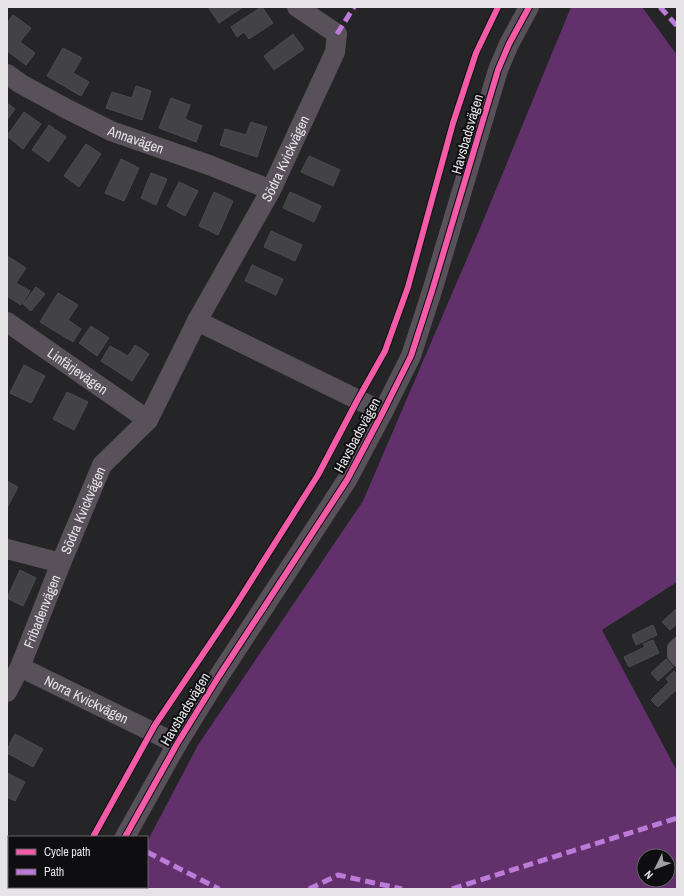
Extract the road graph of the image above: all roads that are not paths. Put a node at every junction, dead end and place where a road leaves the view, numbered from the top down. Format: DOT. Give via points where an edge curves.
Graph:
graph roads {
  1 [pos="297,7"];
  2 [pos="530,7"];
  3 [pos="7,74"];
  4 [pos="271,190"];
  5 [pos="197,320"];
  6 [pos="7,322"];
  7 [pos="383,412"];
  8 [pos="148,420"];
  9 [pos="7,549"];
  10 [pos="61,563"];
  11 [pos="674,645"];
  12 [pos="677,662"];
  13 [pos="20,667"];
  14 [pos="7,692"];
  15 [pos="177,744"];
  16 [pos="126,836"];
  1 -- 4 [label="street, Södra Kvickvägen" via="337,34 335,52"];
  2 -- 7 [label="street, Havsbadsvägen" via="498,70 411,356"];
  3 -- 4 [label="street, Annavägen" via="21,84 111,131 209,165"];
  4 -- 5 [label="street, Södra Kvickvägen"];
  5 -- 7 [label="street"];
  5 -- 8 [label="street, Södra Kvickvägen"];
  6 -- 8 [label="street, Linfärjevägen"];
  7 -- 15 [label="street, Havsbadsvägen" via="347,480"];
  8 -- 10 [label="street, Södra Kvickvägen" via="102,464"];
  9 -- 10 [label="street, Fribadenvägen"];
  10 -- 13 [label="street, Fribadenvägen"];
  11 -- 12 [label="lane" via="672,656"];
  13 -- 14 [label="street"];
  13 -- 15 [label="street, Norra Kvickvägen"];
  15 -- 16 [label="street, Havsbadsvägen"];
}
